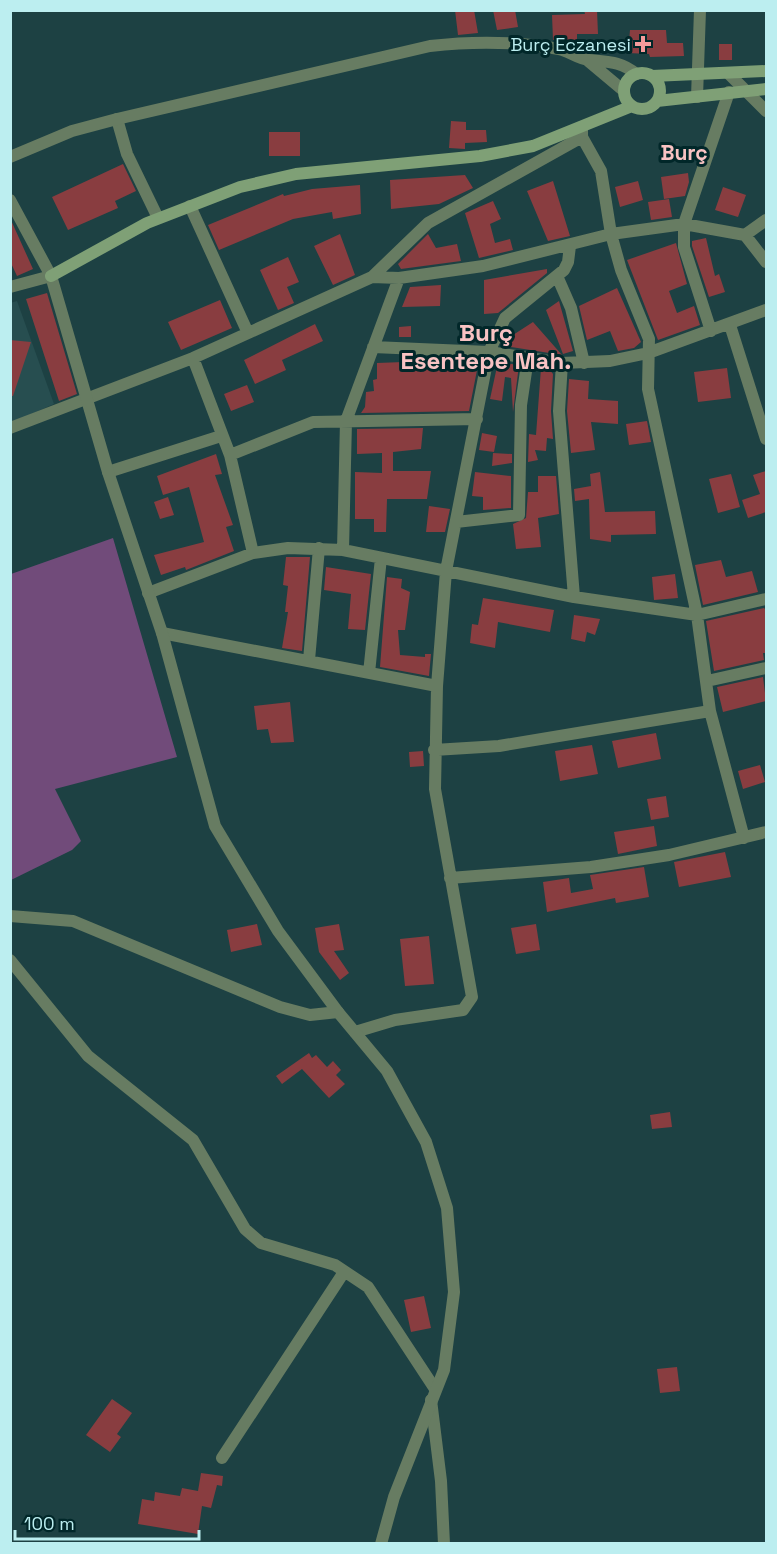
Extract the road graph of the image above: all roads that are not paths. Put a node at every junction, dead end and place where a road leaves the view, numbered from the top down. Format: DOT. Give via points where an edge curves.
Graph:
graph roads {
  1 [pos="700,10"];
  2 [pos="587,60"];
  3 [pos="766,71"];
  4 [pos="728,73"];
  5 [pos="636,74"];
  6 [pos="696,74"];
  7 [pos="652,76"];
  8 [pos="766,89"];
  9 [pos="746,90"];
  10 [pos="624,92"];
  11 [pos="729,92"];
  12 [pos="697,97"];
  13 [pos="657,101"];
  14 [pos="632,106"];
  15 [pos="766,111"];
  16 [pos="117,119"];
  17 [pos="582,132"];
  18 [pos="10,157"];
  19 [pos="10,200"];
  20 [pos="189,206"];
  21 [pos="158,218"];
  22 [pos="766,220"];
  23 [pos="684,224"];
  24 [pos="611,234"];
  25 [pos="745,235"];
  26 [pos="570,246"];
  27 [pos="766,262"];
  28 [pos="51,276"];
  29 [pos="557,276"];
  30 [pos="372,277"];
  31 [pos="399,278"];
  32 [pos="10,287"];
  33 [pos="766,310"];
  34 [pos="730,325"];
  35 [pos="711,332"];
  36 [pos="248,333"];
  37 [pos="373,347"];
  38 [pos="489,352"];
  39 [pos="648,353"];
  40 [pos="193,358"];
  41 [pos="528,358"];
  42 [pos="562,363"];
  43 [pos="584,363"];
  44 [pos="87,398"];
  45 [pos="477,419"];
  46 [pos="346,421"];
  47 [pos="10,428"];
  48 [pos="221,436"];
  49 [pos="766,439"];
  50 [pos="230,455"];
  51 [pos="108,472"];
  52 [pos="456,522"];
  53 [pos="319,548"];
  54 [pos="343,550"];
  55 [pos="253,553"];
  56 [pos="381,558"];
  57 [pos="446,571"];
  58 [pos="148,593"];
  59 [pos="574,597"];
  60 [pos="766,599"];
  61 [pos="697,615"];
  62 [pos="162,633"];
  63 [pos="309,660"];
  64 [pos="766,668"];
  65 [pos="369,673"];
  66 [pos="707,681"];
  67 [pos="437,686"];
  68 [pos="710,711"];
  69 [pos="434,750"];
  70 [pos="766,832"];
  71 [pos="744,838"];
  72 [pos="450,878"];
  73 [pos="10,916"];
  74 [pos="10,960"];
  75 [pos="338,1012"];
  76 [pos="355,1032"];
  77 [pos="344,1272"];
  78 [pos="433,1394"];
  79 [pos="222,1458"];
  80 [pos="381,1544"];
  81 [pos="444,1544"];
  1 -- 6 [label="street"];
  2 -- 5 [label="street" via="619,63"];
  2 -- 10 [label="street"];
  2 -- 16 [label="street" via="563,50 529,44 472,42 430,46"];
  3 -- 4 [label="main road"];
  4 -- 6 [label="main road"];
  4 -- 9 [label="street"];
  5 -- 7 [label="main road"];
  5 -- 10 [label="main road" via="627,81"];
  6 -- 7 [label="main road"];
  6 -- 12 [label="street"];
  7 -- 13 [label="main road" via="659,85"];
  8 -- 9 [label="main road"];
  9 -- 11 [label="main road"];
  9 -- 15 [label="street"];
  10 -- 14 [label="main road"];
  11 -- 12 [label="main road"];
  11 -- 23 [label="street"];
  12 -- 13 [label="main road"];
  13 -- 14 [label="main road" via="643,109"];
  14 -- 17 [label="main road"];
  16 -- 18 [label="street" via="72,131"];
  16 -- 21 [label="street" via="127,153"];
  17 -- 20 [label="main road" via="480,156 296,174 240,187"];
  17 -- 24 [label="street" via="601,171"];
  17 -- 30 [label="street" via="428,223"];
  19 -- 28 [label="street"];
  20 -- 21 [label="main road"];
  20 -- 36 [label="street"];
  21 -- 28 [label="main road"];
  22 -- 25 [label="street"];
  23 -- 24 [label="street"];
  23 -- 25 [label="street"];
  23 -- 35 [label="street" via="684,247"];
  24 -- 26 [label="street"];
  24 -- 39 [label="street" via="649,339"];
  25 -- 27 [label="street"];
  26 -- 29 [label="street" via="568,262"];
  26 -- 31 [label="street" via="483,266"];
  28 -- 32 [label="street"];
  28 -- 44 [label="street"];
  29 -- 38 [label="street" via="505,318"];
  29 -- 43 [label="street" via="571,308"];
  30 -- 31 [label="street"];
  30 -- 36 [label="street"];
  31 -- 37 [label="street"];
  33 -- 34 [label="street"];
  34 -- 35 [label="street"];
  34 -- 49 [label="street"];
  35 -- 39 [label="street"];
  36 -- 40 [label="street"];
  37 -- 38 [label="street"];
  37 -- 46 [label="street"];
  38 -- 41 [label="street"];
  38 -- 45 [label="street"];
  39 -- 43 [label="street"];
  39 -- 61 [label="street" via="648,389"];
  40 -- 44 [label="street"];
  40 -- 48 [label="street"];
  41 -- 42 [label="street"];
  41 -- 52 [label="street" via="521,405 519,515"];
  42 -- 43 [label="street"];
  42 -- 59 [label="street" via="559,411"];
  44 -- 47 [label="street"];
  44 -- 51 [label="street"];
  45 -- 46 [label="street"];
  45 -- 52 [label="street"];
  46 -- 50 [label="street" via="314,422"];
  46 -- 54 [label="street"];
  48 -- 50 [label="street"];
  48 -- 51 [label="street"];
  50 -- 55 [label="street"];
  51 -- 58 [label="street"];
  52 -- 57 [label="street"];
  53 -- 54 [label="street"];
  53 -- 55 [label="street"];
  53 -- 63 [label="street"];
  54 -- 56 [label="street"];
  55 -- 58 [label="street"];
  56 -- 57 [label="street"];
  56 -- 65 [label="street"];
  57 -- 59 [label="street"];
  57 -- 67 [label="street"];
  58 -- 62 [label="street"];
  59 -- 61 [label="street"];
  60 -- 61 [label="street"];
  61 -- 66 [label="street"];
  62 -- 63 [label="street"];
  62 -- 75 [label="street" via="215,826 278,931"];
  63 -- 65 [label="street"];
  64 -- 66 [label="street"];
  65 -- 67 [label="street"];
  66 -- 68 [label="street"];
  67 -- 69 [label="street"];
  68 -- 69 [label="street" via="498,746"];
  68 -- 71 [label="street"];
  69 -- 72 [label="street" via="436,801"];
  70 -- 71 [label="street"];
  71 -- 72 [label="street" via="591,867"];
  72 -- 76 [label="street" via="472,988 469,1005 463,1010 395,1020"];
  73 -- 75 [label="street" via="73,921 280,1007 310,1016"];
  74 -- 77 [label="street" via="88,1056 193,1140 245,1229 261,1243 335,1265"];
  75 -- 76 [label="street"];
  76 -- 78 [label="street" via="387,1071 426,1142 447,1208 454,1293 444,1370"];
  77 -- 78 [label="street" via="368,1287"];
  77 -- 79 [label="street"];
  78 -- 80 [label="street" via="394,1497"];
  78 -- 81 [label="street"];
}
